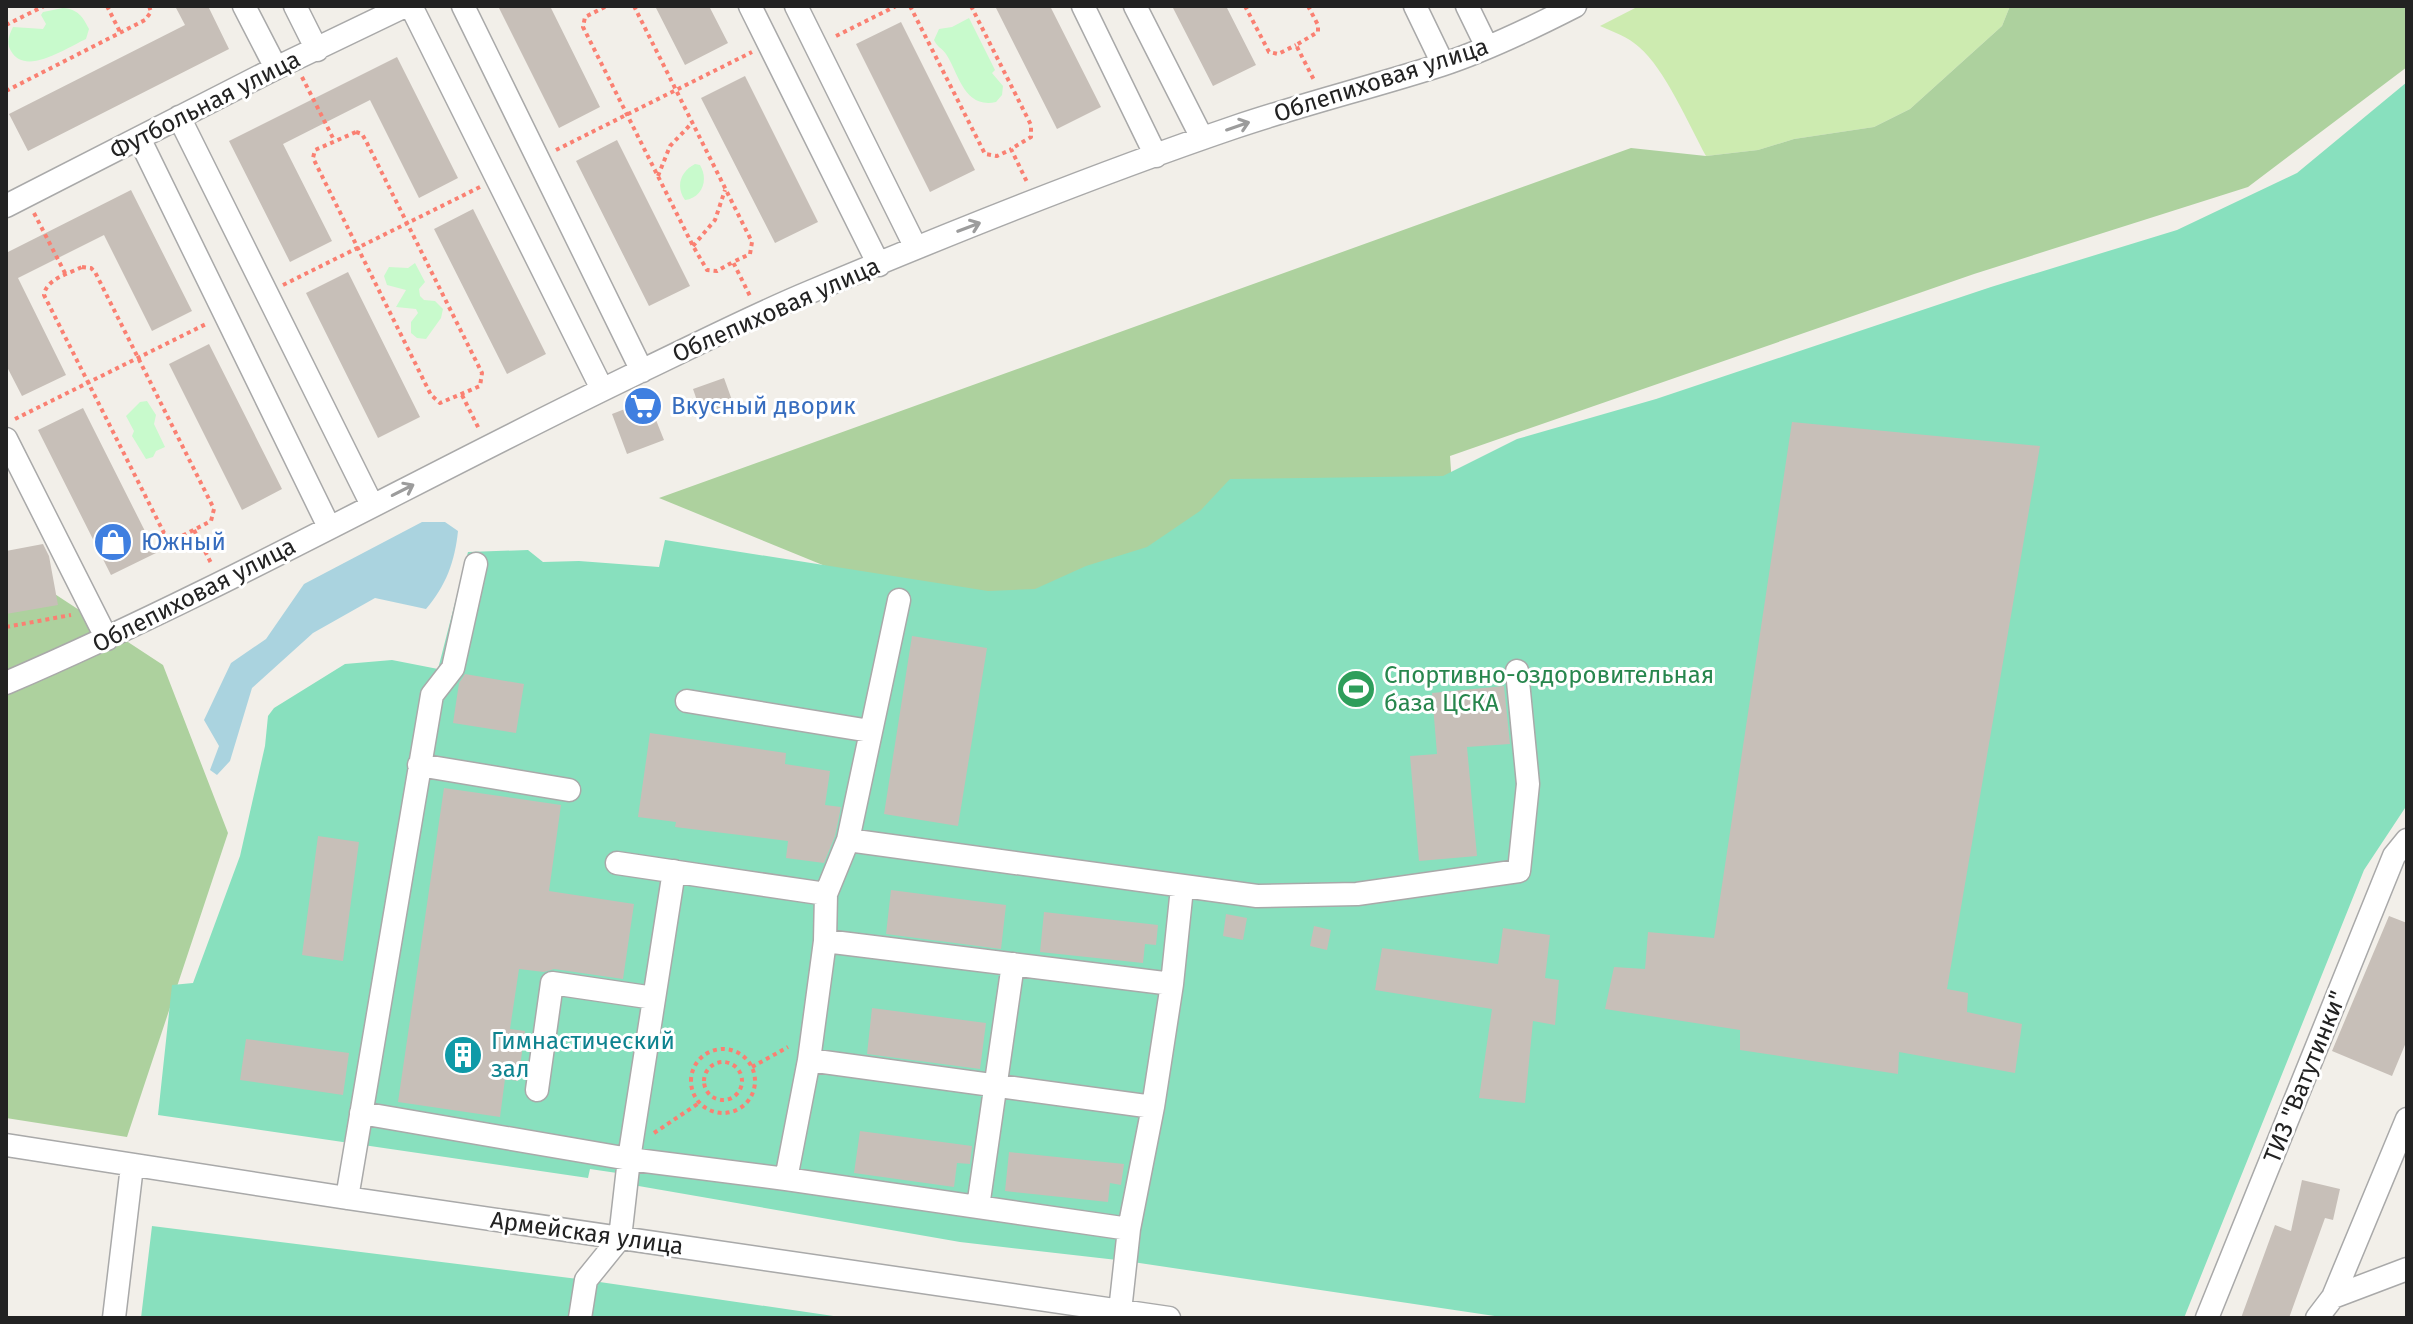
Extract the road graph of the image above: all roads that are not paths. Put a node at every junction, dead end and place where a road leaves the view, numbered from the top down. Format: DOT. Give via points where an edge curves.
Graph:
graph roads {
  1 [pos="244,6"];
  2 [pos="295,6"];
  3 [pos="408,6"];
  4 [pos="463,6"];
  5 [pos="750,6"];
  6 [pos="796,6"];
  7 [pos="1083,6"];
  8 [pos="1135,6"];
  9 [pos="1415,6"];
  10 [pos="1467,6"];
  11 [pos="1575,6"];
  12 [pos="1487,47"];
  13 [pos="317,50"];
  14 [pos="285,64"];
  15 [pos="1443,64"];
  16 [pos="179,117"];
  17 [pos="139,138"];
  18 [pos="1202,138"];
  19 [pos="1156,156"];
  20 [pos="16,201"];
  21 [pos="916,248"];
  22 [pos="879,265"];
  23 [pos="642,371"];
  24 [pos="602,389"];
  25 [pos="6,439"];
  26 [pos="372,505"];
  27 [pos="329,527"];
  28 [pos="476,564"];
  29 [pos="899,600"];
  30 [pos="107,639"];
  31 [pos="1517,671"];
  32 [pos="6,683"];
  33 [pos="687,701"];
  34 [pos="870,731"];
  35 [pos="419,765"];
  36 [pos="569,790"];
  37 [pos="848,840"];
  38 [pos="2407,840"];
  39 [pos="617,863"];
  40 [pos="674,871"];
  41 [pos="1182,888"];
  42 [pos="826,894"];
  43 [pos="825,941"];
  44 [pos="1013,964"];
  45 [pos="1172,984"];
  46 [pos="654,998"];
  47 [pos="809,1060"];
  48 [pos="995,1086"];
  49 [pos="537,1090"];
  50 [pos="1153,1107"];
  51 [pos="361,1113"];
  52 [pos="2407,1119"];
  53 [pos="6,1145"];
  54 [pos="630,1153"];
  55 [pos="132,1166"];
  56 [pos="786,1179"];
  57 [pos="347,1198"];
  58 [pos="978,1207"];
  59 [pos="1129,1229"];
  60 [pos="620,1238"];
  61 [pos="2407,1269"];
  62 [pos="2333,1297"];
  63 [pos="1120,1311"];
  64 [pos="114,1318"];
  65 [pos="580,1318"];
  66 [pos="1169,1318"];
  67 [pos="2207,1318"];
  68 [pos="2317,1318"];
  1 -- 14 [label="street"];
  2 -- 13 [label="street"];
  3 -- 13 [label="street, Футбольная улица"];
  3 -- 24 [label="street"];
  4 -- 23 [label="street"];
  5 -- 22 [label="street"];
  6 -- 21 [label="street"];
  7 -- 19 [label="street"];
  8 -- 18 [label="street"];
  9 -- 15 [label="street"];
  10 -- 12 [label="street"];
  11 -- 12 [label="street, Облепиховая улица"];
  12 -- 15 [label="street, Облепиховая улица"];
  13 -- 14 [label="street, Футбольная улица"];
  14 -- 16 [label="street, Футбольная улица"];
  18 -- 15 [label="street, Облепиховая улица, one-way"];
  16 -- 17 [label="street, Футбольная улица"];
  16 -- 26 [label="street"];
  17 -- 20 [label="street, Футбольная улица"];
  17 -- 27 [label="street"];
  18 -- 19 [label="street, Облепиховая улица"];
  21 -- 19 [label="street, Облепиховая улица, one-way"];
  21 -- 22 [label="street, Облепиховая улица"];
  22 -- 23 [label="street, Облепиховая улица" via="759,314"];
  23 -- 24 [label="street, Облепиховая улица"];
  26 -- 24 [label="street, Облепиховая улица, one-way"];
  25 -- 30 [label="street"];
  26 -- 27 [label="street, Облепиховая улица"];
  27 -- 30 [label="street, Облепиховая улица"];
  28 -- 35 [label="street" via="453,668 432,695"];
  29 -- 34 [label="street"];
  30 -- 32 [label="street, Облепиховая улица"];
  31 -- 41 [label="street" via="1528,784 1519,871 1357,894 1257,896"];
  33 -- 34 [label="street"];
  34 -- 37 [label="street"];
  35 -- 36 [label="street"];
  35 -- 51 [label="street"];
  37 -- 41 [label="street"];
  37 -- 42 [label="street"];
  38 -- 67 [label="street, ТИЗ \"Ватутинки\"" via="2394,856"];
  39 -- 40 [label="street"];
  40 -- 42 [label="street"];
  40 -- 46 [label="street"];
  41 -- 45 [label="street"];
  42 -- 43 [label="street"];
  43 -- 44 [label="street"];
  43 -- 47 [label="street"];
  44 -- 45 [label="street"];
  44 -- 48 [label="street"];
  45 -- 50 [label="street"];
  46 -- 49 [label="street" via="552,983"];
  46 -- 54 [label="street"];
  47 -- 48 [label="street"];
  47 -- 56 [label="street"];
  48 -- 50 [label="street"];
  48 -- 58 [label="street"];
  50 -- 59 [label="street"];
  51 -- 54 [label="street"];
  51 -- 57 [label="street"];
  52 -- 62 [label="street"];
  53 -- 55 [label="street, Армейская улица"];
  54 -- 56 [label="street"];
  54 -- 60 [label="street"];
  55 -- 57 [label="street, Армейская улица"];
  55 -- 64 [label="street"];
  56 -- 58 [label="street"];
  57 -- 60 [label="street, Армейская улица"];
  58 -- 59 [label="street"];
  59 -- 63 [label="street"];
  60 -- 63 [label="street, Армейская улица"];
  60 -- 65 [label="street" via="586,1280"];
  61 -- 62 [label="street"];
  62 -- 68 [label="street"];
  63 -- 66 [label="street, Армейская улица"];
}
